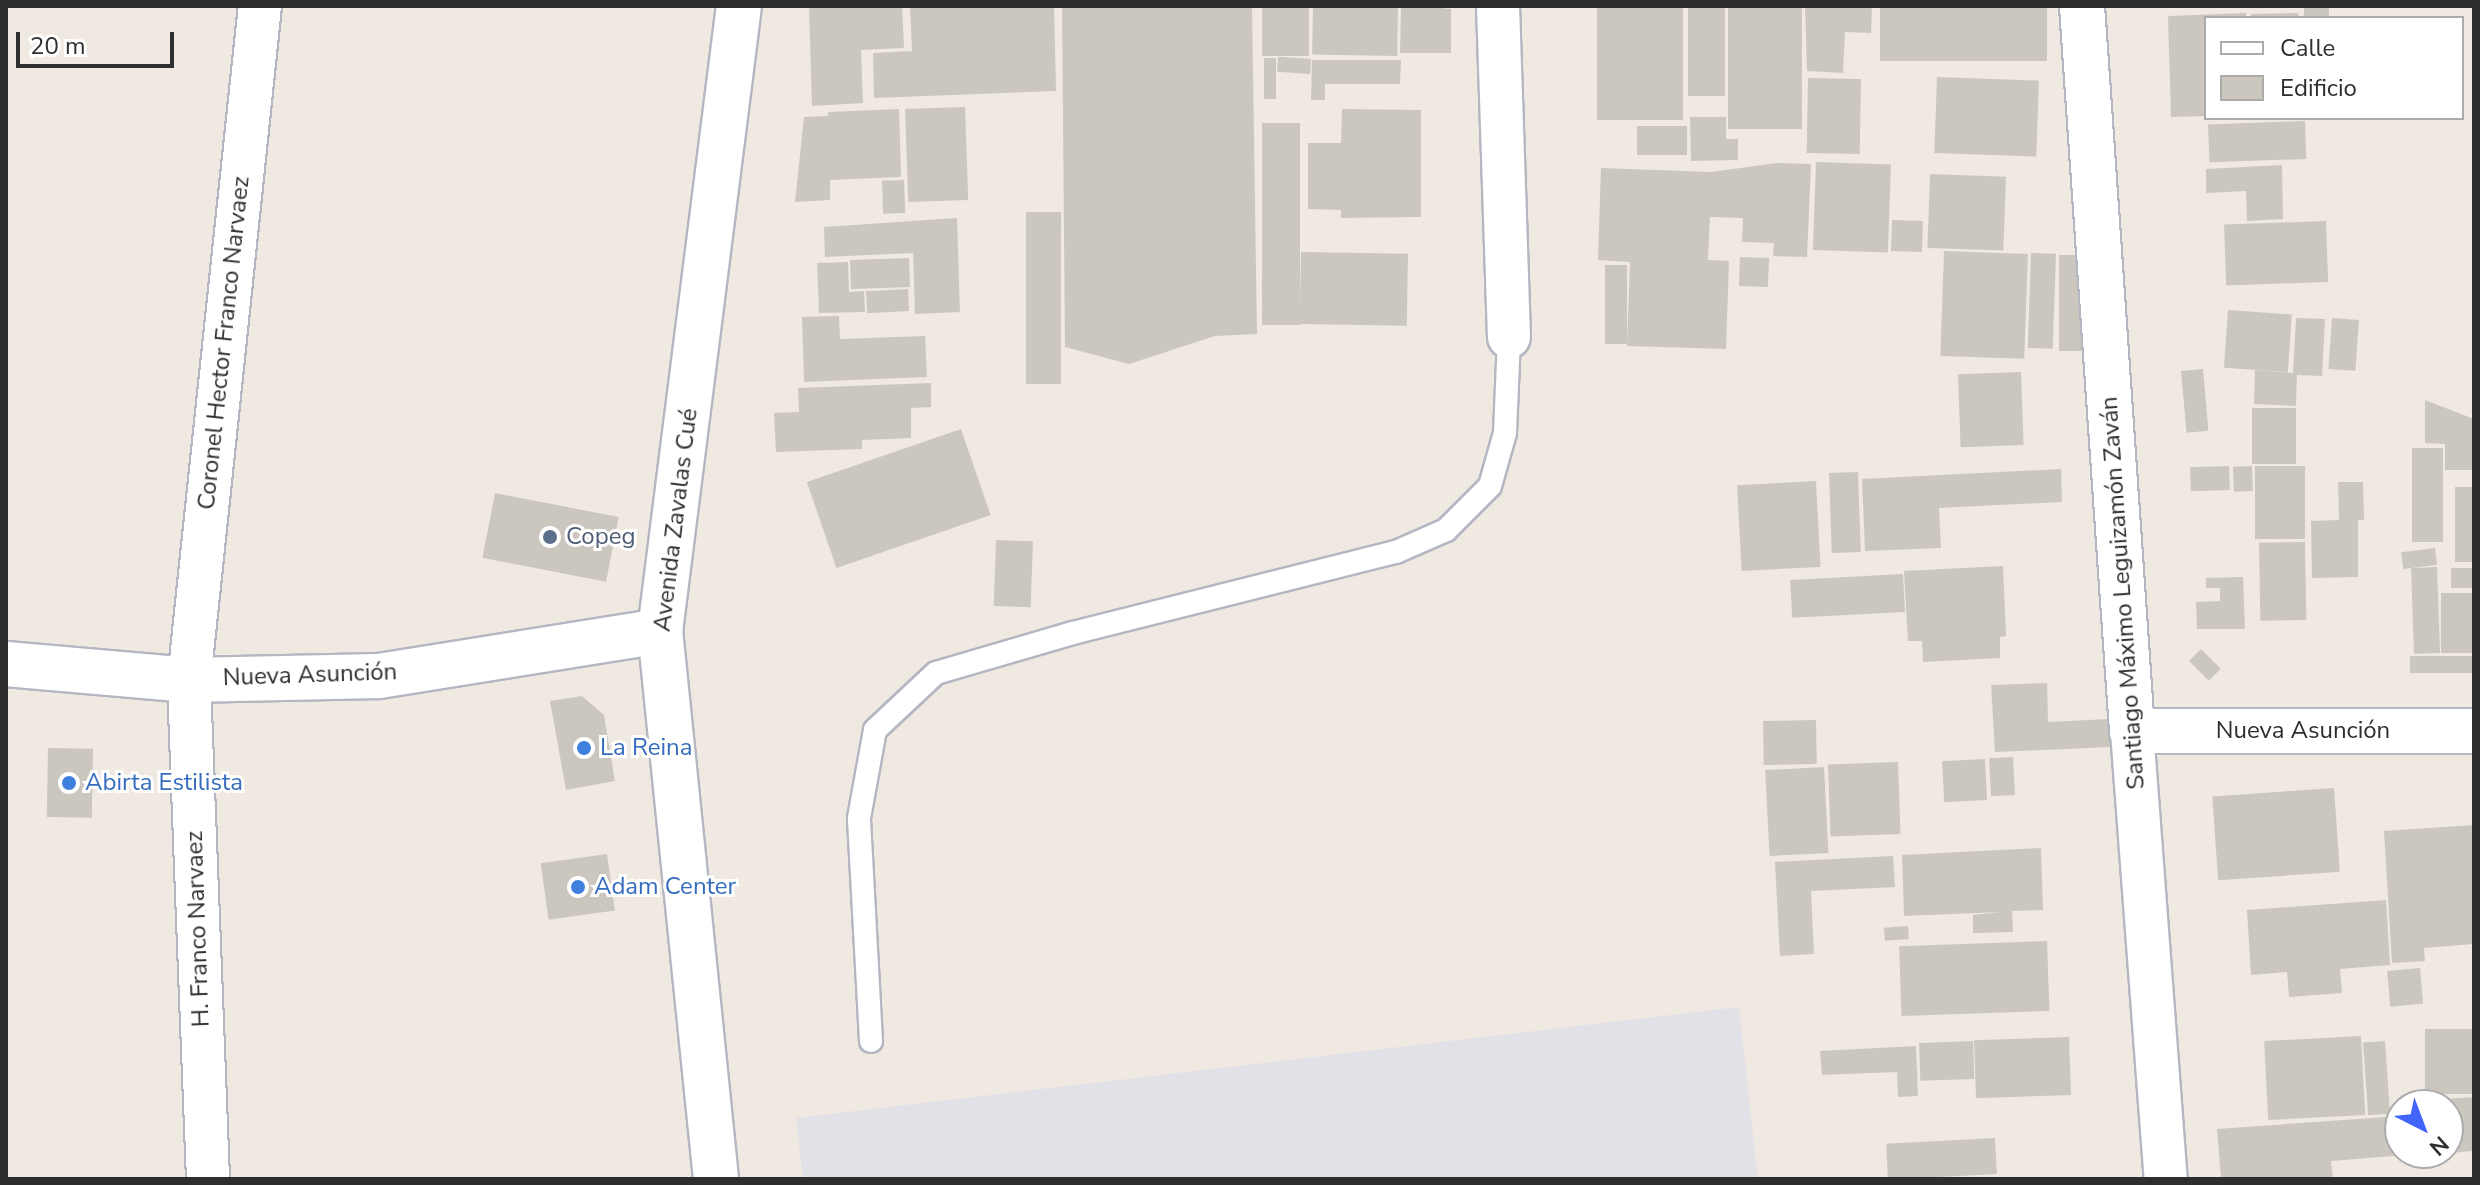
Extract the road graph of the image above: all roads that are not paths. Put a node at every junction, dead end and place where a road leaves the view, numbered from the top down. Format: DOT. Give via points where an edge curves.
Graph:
graph roads {
  1 [pos="260,6"];
  2 [pos="739,6"];
  3 [pos="1498,6"];
  4 [pos="2082,6"];
  5 [pos="1509,337"];
  6 [pos="660,631"];
  7 [pos="6,664"];
  8 [pos="189,680"];
  9 [pos="2132,731"];
  10 [pos="2474,731"];
  11 [pos="871,1041"];
  12 [pos="208,1179"];
  13 [pos="716,1179"];
  14 [pos="2166,1179"];
  1 -- 8 [label="street, Coronel Hector Franco Narvaez"];
  2 -- 6 [label="street, Avenida Zavalas Cué"];
  3 -- 5 [label="street"];
  4 -- 9 [label="street, Santiago Máximo Leguizamón Zaván"];
  5 -- 11 [label="lane" via="1505,433 1490,486 1446,530 1396,552 1087,629 936,673 875,730 859,818"];
  6 -- 8 [label="street, Nueva Asunción" via="379,676"];
  6 -- 13 [label="street, Avenida Zavalas Cué"];
  7 -- 8 [label="street, Nueva Asunción"];
  8 -- 12 [label="street, H. Franco Narvaez"];
  9 -- 10 [label="street, Nueva Asunción"];
  9 -- 14 [label="street, Santiago Máximo Leguizamón Zaván"];
}
